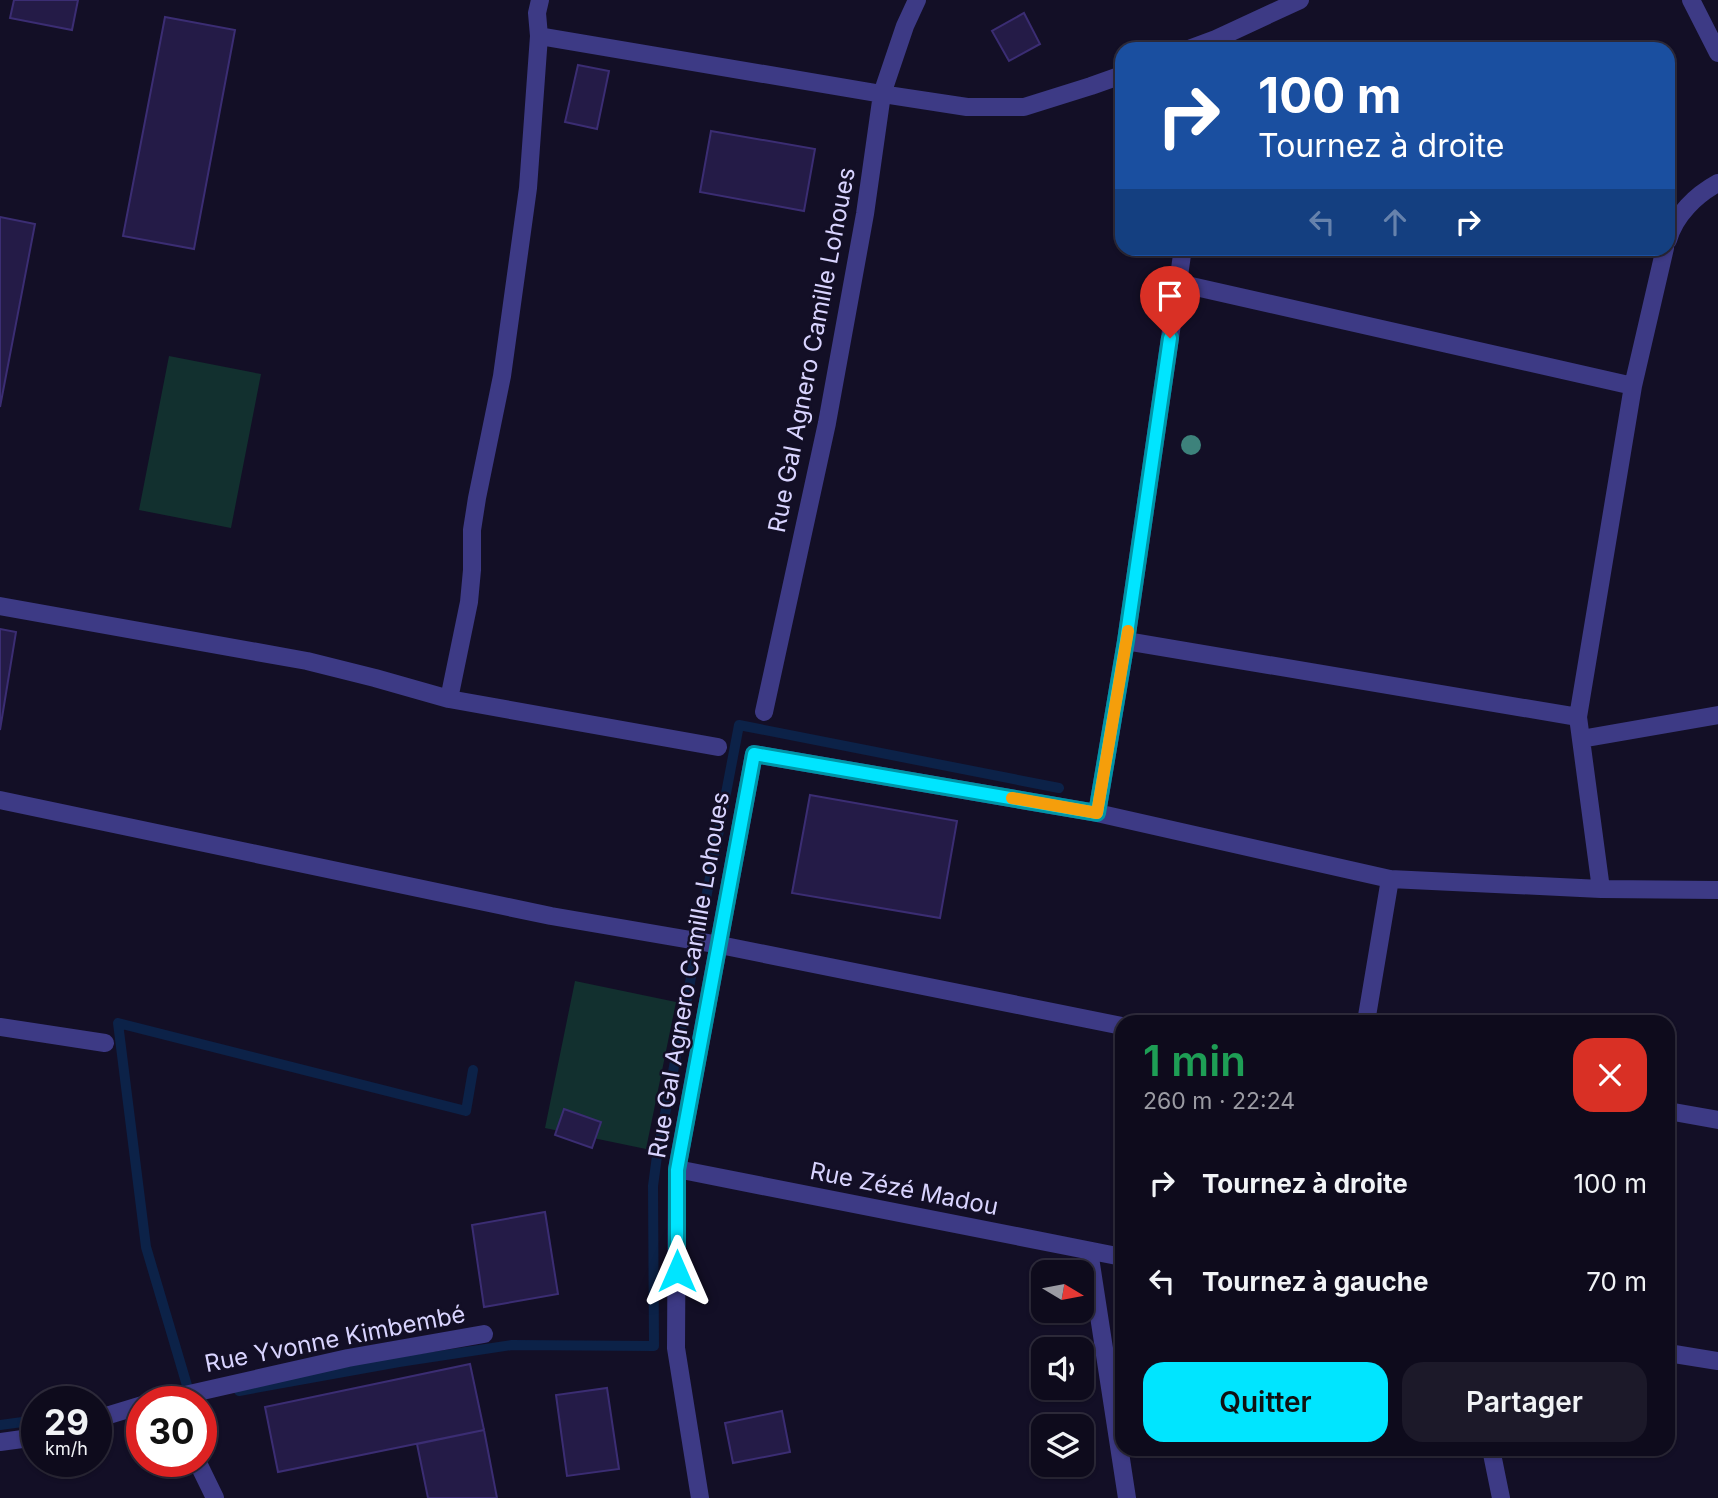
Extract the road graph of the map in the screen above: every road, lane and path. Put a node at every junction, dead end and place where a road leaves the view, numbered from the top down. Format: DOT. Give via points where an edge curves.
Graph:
graph roads {
  1 [pos="540,0"];
  2 [pos="917,0"];
  3 [pos="1300,0"];
  4 [pos="1690,0"];
  5 [pos="540,36"];
  6 [pos="1219,42"];
  7 [pos="1718,53"];
  8 [pos="1115,77"];
  9 [pos="882,94"];
  10 [pos="1718,183"];
  11 [pos="1675,222"];
  12 [pos="1182,256"];
  13 [pos="1663,256"];
  14 [pos="1178,283"];
  15 [pos="1633,386"];
  16 [pos="0,606"];
  17 [pos="1126,641"];
  18 [pos="449,699"];
  19 [pos="764,712"];
  20 [pos="1718,715"];
  21 [pos="1578,717"];
  22 [pos="1581,739"];
  23 [pos="718,747"];
  24 [pos="0,800"];
  25 [pos="1097,813"];
  26 [pos="1390,879"];
  27 [pos="1601,889"];
  28 [pos="1718,890"];
  29 [pos="720,945"];
  30 [pos="1367,1015"];
  31 [pos="1115,1025"];
  32 [pos="0,1027"];
  33 [pos="105,1043"];
  34 [pos="1675,1112"];
  35 [pos="1718,1119"];
  36 [pos="677,1170"];
  37 [pos="1089,1251"];
  38 [pos="1115,1256"];
  39 [pos="484,1334"];
  40 [pos="1675,1354"];
  41 [pos="1718,1361"];
  42 [pos="217,1388"];
  43 [pos="1115,1420"];
  44 [pos="21,1439"];
  45 [pos="0,1441"];
  46 [pos="1121,1456"];
  47 [pos="1492,1456"];
  48 [pos="205,1477"];
  49 [pos="215,1498"];
  50 [pos="700,1498"];
  51 [pos="1127,1498"];
  52 [pos="1501,1498"];
  1 -- 5 [label="street"];
  2 -- 9 [label="street, Rue Gal Agnero Camille Lohoues"];
  3 -- 6 [label="street"];
  4 -- 7 [label="street"];
  5 -- 9 [label="street"];
  5 -- 18 [label="street" via="527,188 504,362 477,498 469,602"];
  8 -- 9 [label="street" via="1024,107 967,107"];
  9 -- 19 [label="street, Rue Gal Agnero Camille Lohoues" via="827,423"];
  10 -- 11 [label="street"];
  12 -- 14 [label="street"];
  13 -- 15 [label="street"];
  14 -- 15 [label="street"];
  14 -- 17 [label="street"];
  15 -- 21 [label="street"];
  16 -- 18 [label="street" via="307,661"];
  17 -- 21 [label="street"];
  17 -- 25 [label="street"];
  18 -- 23 [label="street"];
  20 -- 22 [label="street"];
  21 -- 22 [label="street"];
  22 -- 27 [label="street"];
  24 -- 29 [label="street" via="551,916"];
  25 -- 26 [label="street"];
  25 -- 29 [label="street, Rue Gal Agnero Camille Lohoues" via="754,754"];
  26 -- 27 [label="street"];
  26 -- 30 [label="street"];
  27 -- 28 [label="street"];
  29 -- 31 [label="street"];
  29 -- 36 [label="street, Rue Gal Agnero Camille Lohoues"];
  32 -- 33 [label="street"];
  34 -- 35 [label="street"];
  36 -- 37 [label="street, Rue Zézé Madou"];
  36 -- 50 [label="street, Rue Gal Agnero Camille Lohoues" via="676,1348"];
  37 -- 38 [label="street, Rue Zézé Madou"];
  37 -- 43 [label="street"];
  39 -- 42 [label="street, Rue Yvonne Kimbembé" via="348,1358"];
  40 -- 41 [label="street"];
  44 -- 45 [label="street"];
  46 -- 51 [label="street"];
  47 -- 52 [label="street"];
  48 -- 49 [label="street"];
}
